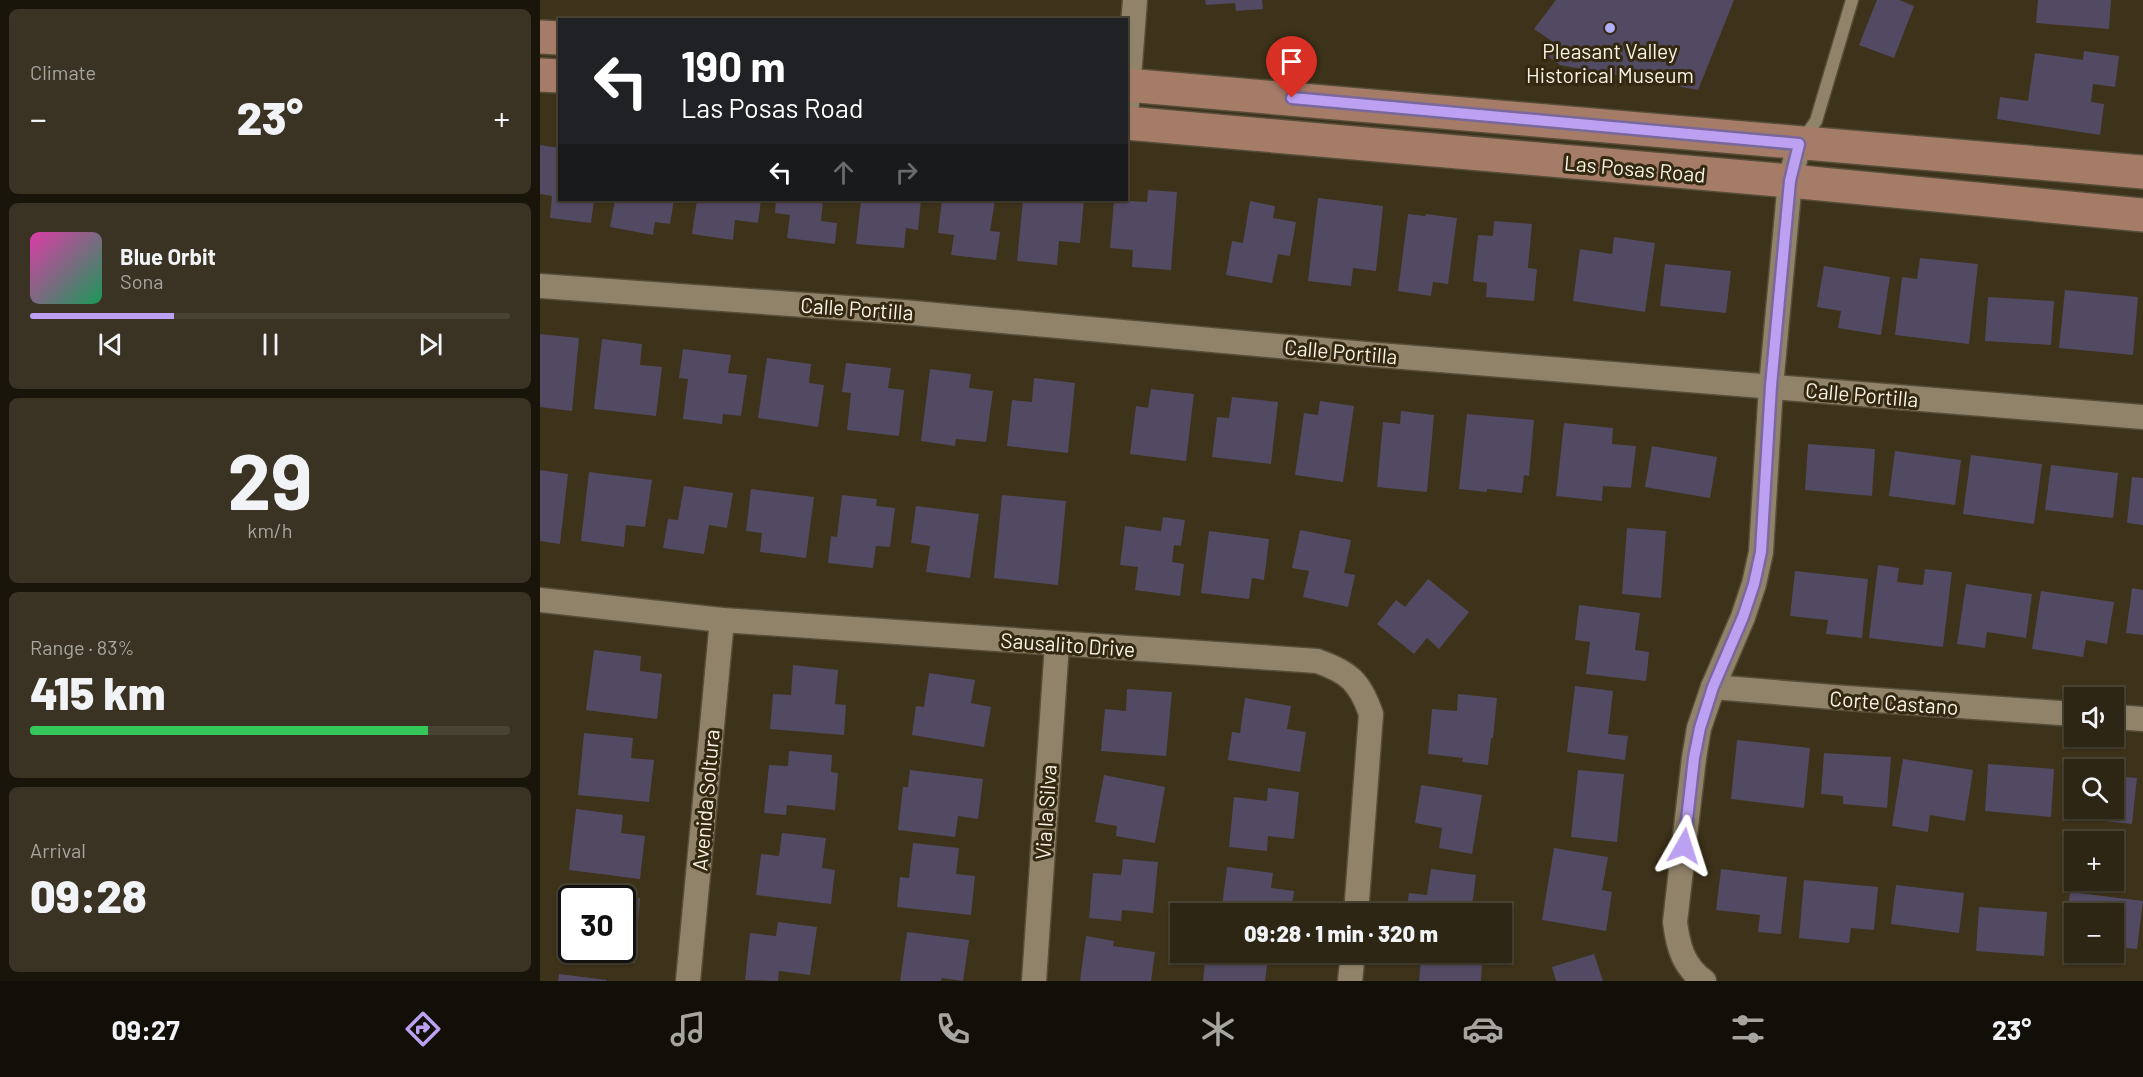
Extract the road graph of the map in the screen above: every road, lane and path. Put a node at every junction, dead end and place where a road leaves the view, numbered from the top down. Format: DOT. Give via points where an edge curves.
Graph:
graph roads {
  1 [pos="1135,0"];
  2 [pos="1852,0"];
  3 [pos="540,37"];
  4 [pos="558,38"];
  5 [pos="540,75"];
  6 [pos="558,76"];
  7 [pos="1128,95"];
  8 [pos="1128,123"];
  9 [pos="1799,144"];
  10 [pos="2143,172"];
  11 [pos="1790,181"];
  12 [pos="2143,215"];
  13 [pos="540,286"];
  14 [pos="1771,386"];
  15 [pos="2143,417"];
  16 [pos="540,600"];
  17 [pos="722,620"];
  18 [pos="1057,644"];
  19 [pos="1713,687"];
  20 [pos="2064,713"];
  21 [pos="2124,718"];
  22 [pos="2143,719"];
  23 [pos="1357,903"];
  24 [pos="1352,963"];
  25 [pos="688,981"];
  26 [pos="1034,981"];
  27 [pos="1350,981"];
  28 [pos="1704,981"];
  1 -- 7 [label="street"];
  2 -- 9 [label="lane" via="1816,121"];
  3 -- 4 [label="main road"];
  5 -- 6 [label="main road"];
  7 -- 9 [label="main road, Las Posas Road" via="1466,113"];
  8 -- 11 [label="main road, Las Posas Road"];
  9 -- 10 [label="main road, Las Posas Road"];
  9 -- 11 [label="street"];
  11 -- 12 [label="main road, Las Posas Road"];
  11 -- 14 [label="street"];
  13 -- 14 [label="street, Calle Portilla" via="903,312"];
  14 -- 15 [label="street, Calle Portilla"];
  14 -- 19 [label="street" via="1761,552 1743,617"];
  16 -- 17 [label="street, Sausalito Drive"];
  17 -- 18 [label="street, Sausalito Drive"];
  17 -- 25 [label="street, Avenida Soltura"];
  18 -- 23 [label="street, Sausalito Drive" via="1317,661 1336,667 1353,679 1365,695 1371,714"];
  18 -- 26 [label="street, Via la Silva"];
  19 -- 20 [label="street, Corte Castano"];
  19 -- 28 [label="street" via="1694,758 1675,922 1677,944 1686,964"];
  21 -- 22 [label="street"];
  24 -- 27 [label="street"];
}
